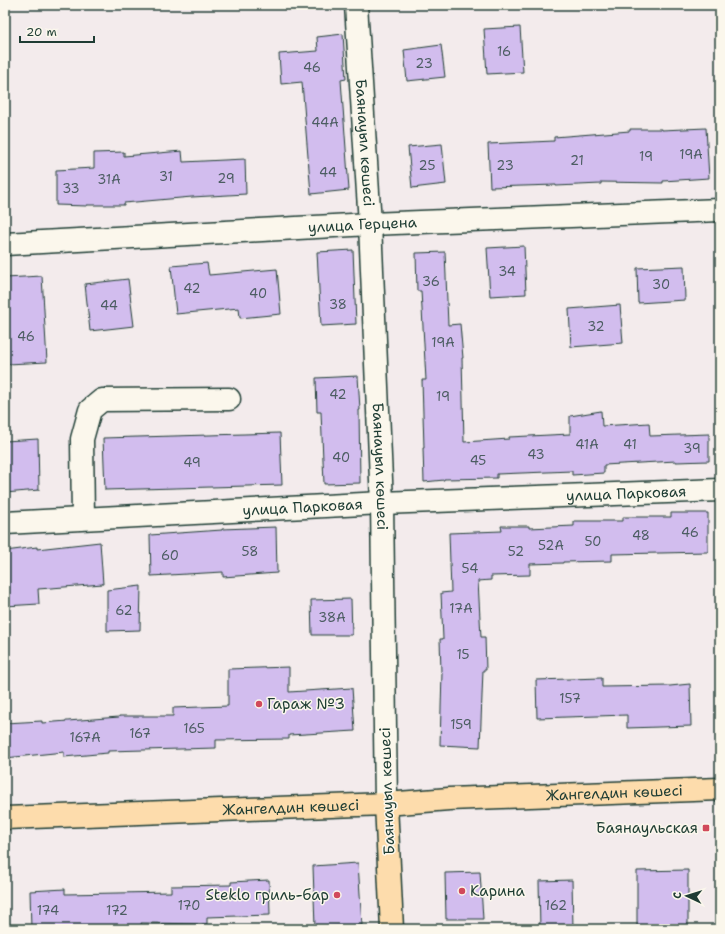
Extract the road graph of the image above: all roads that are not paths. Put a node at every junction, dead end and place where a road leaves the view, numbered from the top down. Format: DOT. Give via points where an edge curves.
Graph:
graph roads {
  1 [pos="356,5"];
  2 [pos="720,210"];
  3 [pos="370,224"];
  4 [pos="5,244"];
  5 [pos="229,399"];
  6 [pos="720,490"];
  7 [pos="382,503"];
  8 [pos="84,518"];
  9 [pos="5,523"];
  10 [pos="720,789"];
  11 [pos="386,804"];
  12 [pos="5,818"];
  13 [pos="392,929"];
  1 -- 3 [label="street, Баянауыл көшесі"];
  2 -- 3 [label="street, улица Герцена"];
  3 -- 4 [label="street, улица Герцена"];
  3 -- 7 [label="street, Баянауыл көшесі"];
  5 -- 8 [label="street" via="102,400 90,410 82,439"];
  6 -- 7 [label="street, улица Парковая"];
  7 -- 8 [label="street, улица Парковая"];
  7 -- 11 [label="street, Баянауыл көшесі"];
  8 -- 9 [label="street, улица Парковая"];
  10 -- 11 [label="main road, Жангелдин көшесі" via="449,799"];
  11 -- 12 [label="main road, Жангелдин көшесі"];
  11 -- 13 [label="main road, Баянауыл көшесі"];
}
